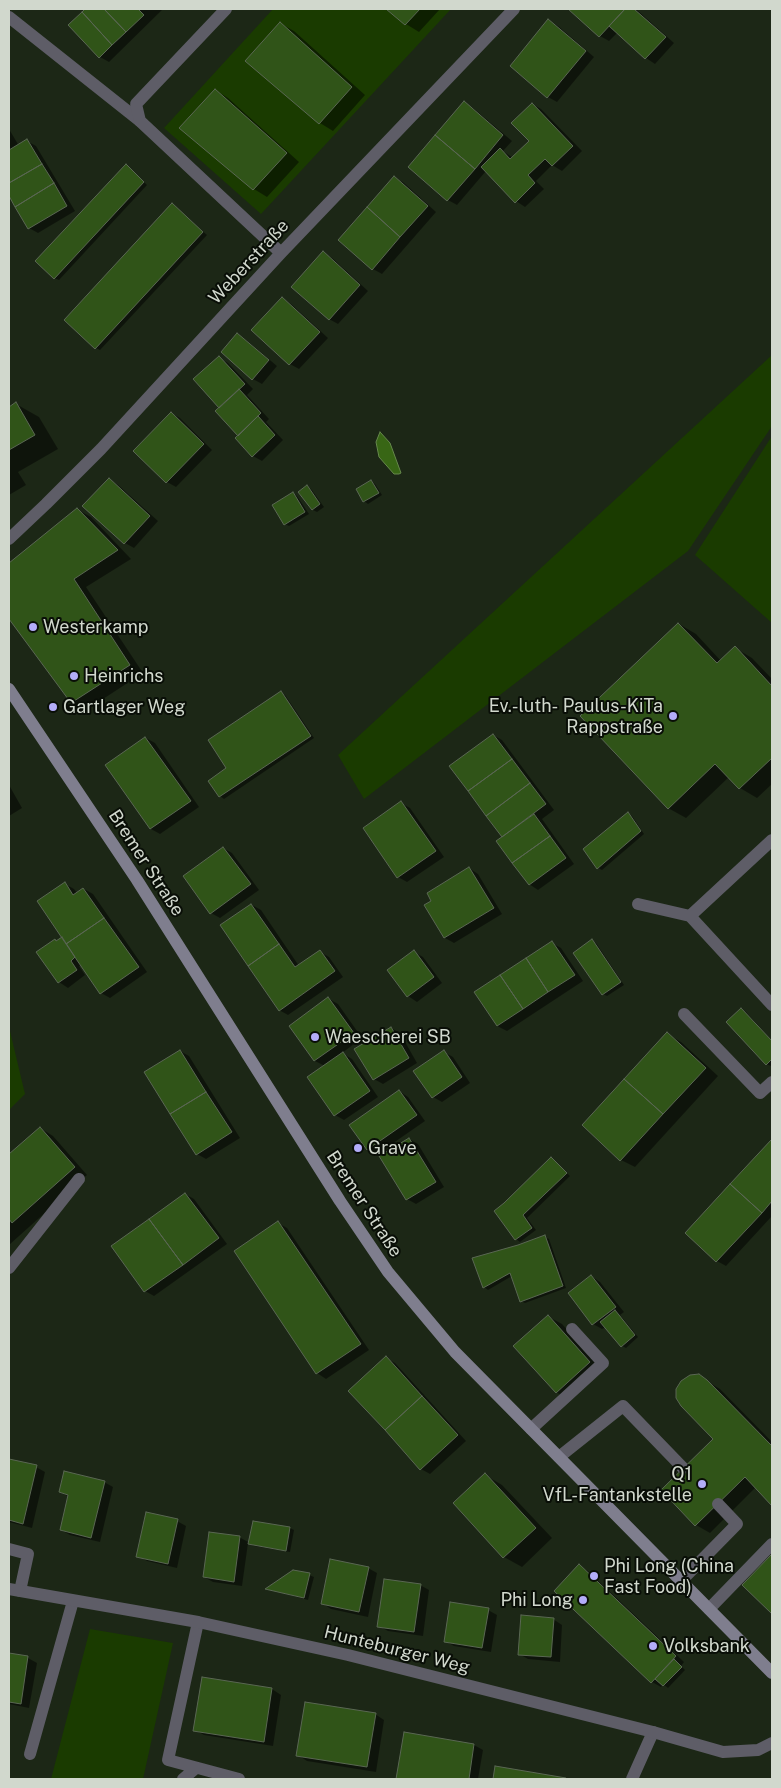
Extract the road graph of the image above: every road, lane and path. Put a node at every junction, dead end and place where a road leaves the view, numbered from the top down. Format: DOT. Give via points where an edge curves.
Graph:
graph roads {
  1 [pos="226,9"];
  2 [pos="514,9"];
  3 [pos="9,17"];
  4 [pos="140,121"];
  5 [pos="281,253"];
  6 [pos="9,539"];
  7 [pos="9,689"];
  8 [pos="772,840"];
  9 [pos="638,904"];
  10 [pos="690,916"];
  11 [pos="772,1005"];
  12 [pos="684,1014"];
  13 [pos="772,1082"];
  14 [pos="79,1180"];
  15 [pos="9,1268"];
  16 [pos="572,1329"];
  17 [pos="531,1429"];
  18 [pos="559,1457"];
  19 [pos="683,1468"];
  20 [pos="718,1504"];
  21 [pos="772,1544"];
  22 [pos="9,1549"];
  23 [pos="681,1581"];
  24 [pos="15,1590"];
  25 [pos="73,1601"];
  26 [pos="709,1609"];
  27 [pos="198,1622"];
  28 [pos="772,1673"];
  29 [pos="653,1732"];
  30 [pos="772,1743"];
  31 [pos="30,1754"];
  32 [pos="196,1768"];
  33 [pos="183,1779"];
  34 [pos="239,1779"];
  35 [pos="632,1779"];
  1 -- 4 [label="street" via="136,104"];
  2 -- 5 [label="street, Weberstraße"];
  3 -- 4 [label="street"];
  4 -- 5 [label="street"];
  5 -- 6 [label="street, Weberstraße" via="101,449"];
  7 -- 17 [label="main road, Bremer Straße" via="137,880 382,1263 455,1352"];
  8 -- 10 [label="street"];
  9 -- 10 [label="street"];
  10 -- 11 [label="street"];
  12 -- 13 [label="street" via="760,1093"];
  14 -- 15 [label="street"];
  16 -- 17 [label="street" via="602,1363"];
  17 -- 18 [label="main road, Bremer Straße"];
  18 -- 19 [label="street" via="624,1406"];
  18 -- 23 [label="main road, Bremer Straße"];
  20 -- 23 [label="street" via="737,1524"];
  21 -- 26 [label="street"];
  22 -- 24 [label="street" via="28,1554"];
  23 -- 26 [label="main road, Bremer Straße"];
  24 -- 25 [label="street, Hunteburger Weg"];
  25 -- 27 [label="street, Hunteburger Weg"];
  25 -- 31 [label="street"];
  26 -- 28 [label="main road, Bremer Straße"];
  27 -- 29 [label="street, Hunteburger Weg" via="348,1655"];
  27 -- 32 [label="street" via="168,1760"];
  29 -- 30 [label="street, Hunteburger Weg" via="723,1752 758,1750"];
  29 -- 35 [label="street"];
  32 -- 33 [label="street"];
  32 -- 34 [label="street"];
}
